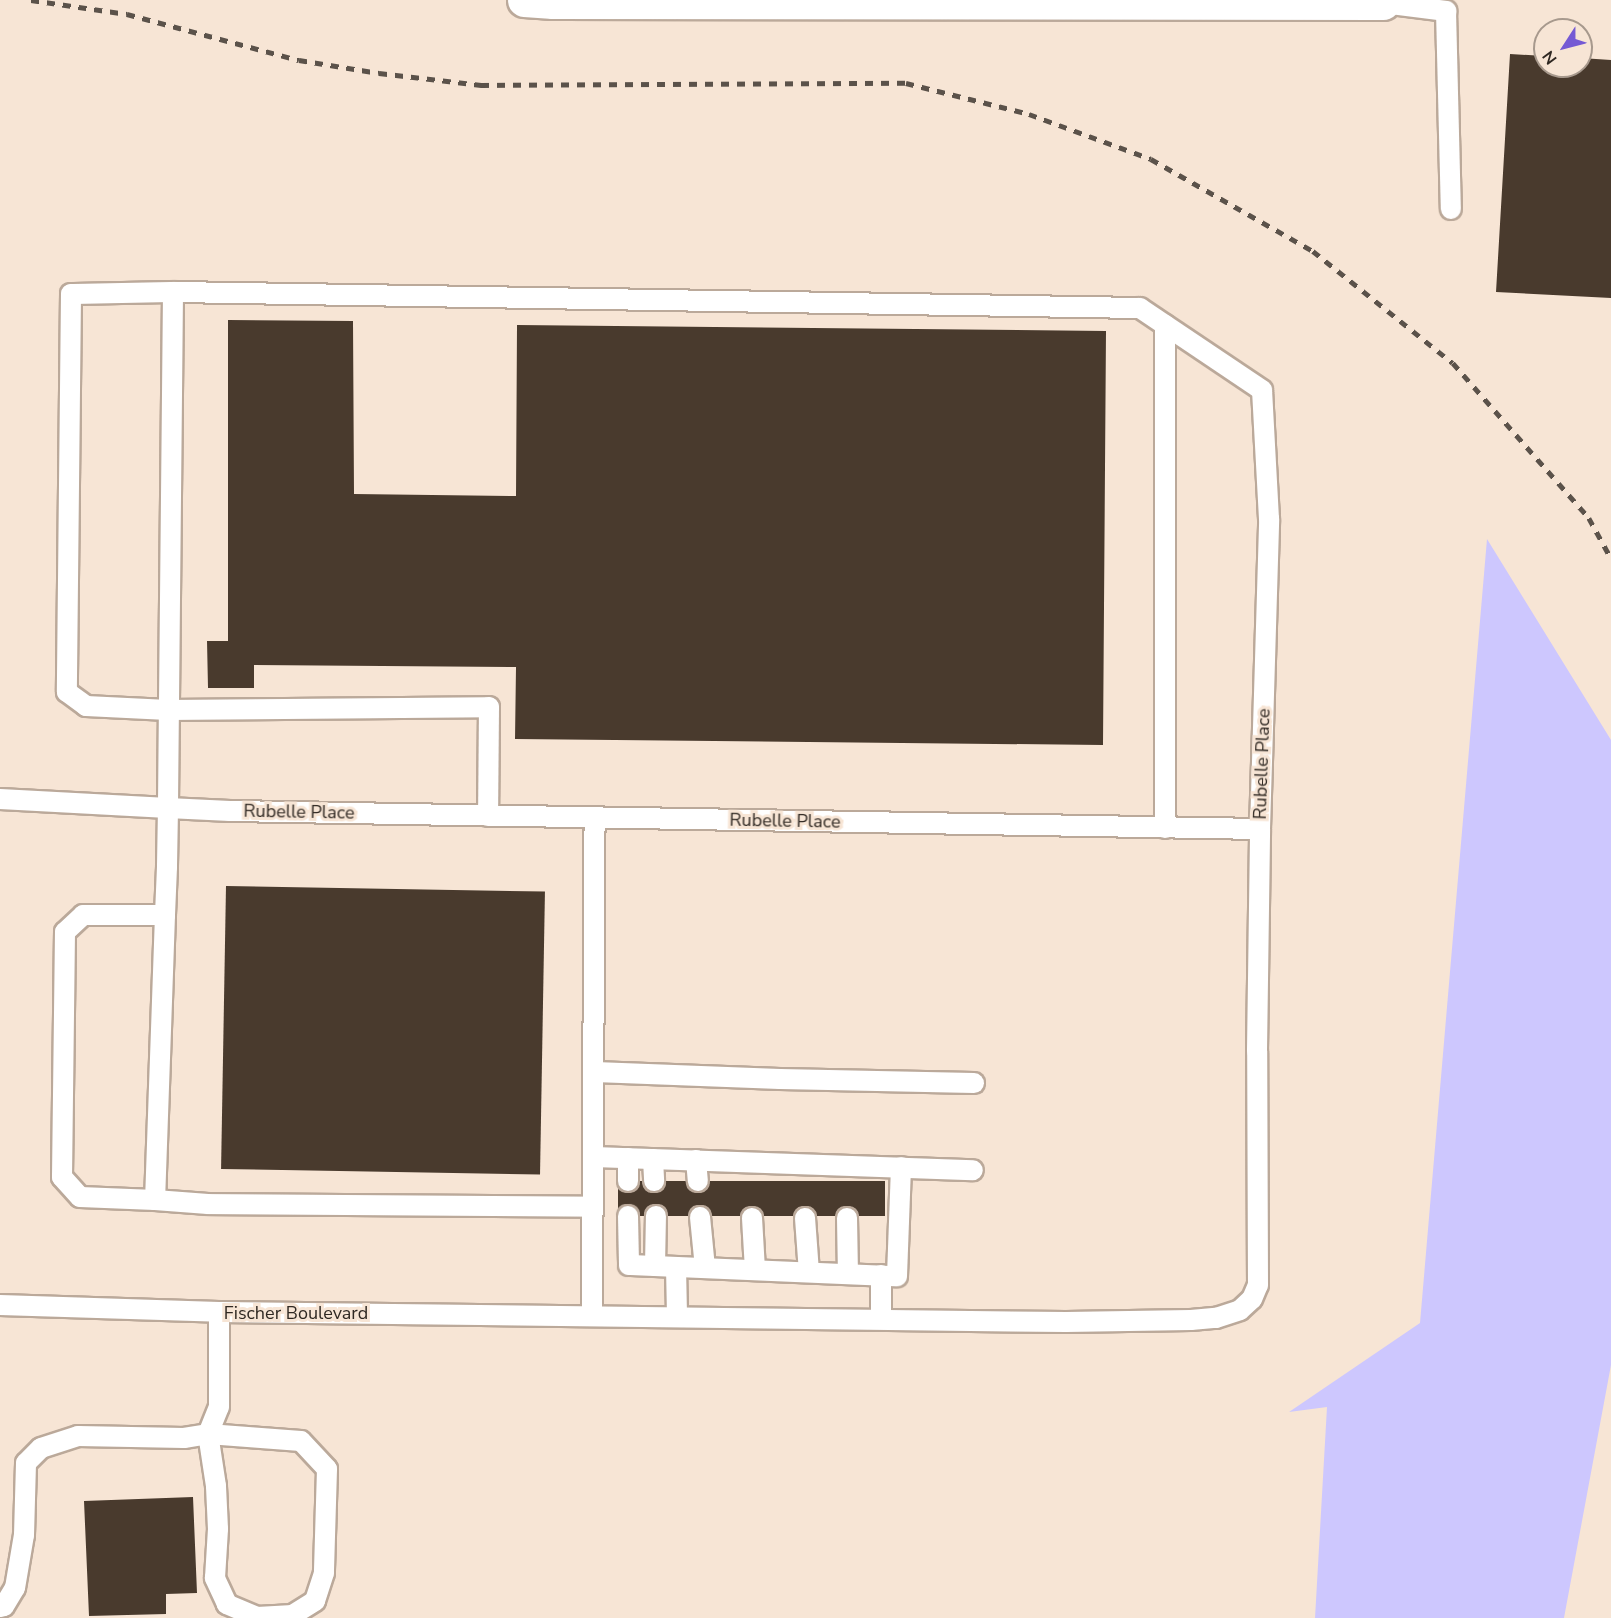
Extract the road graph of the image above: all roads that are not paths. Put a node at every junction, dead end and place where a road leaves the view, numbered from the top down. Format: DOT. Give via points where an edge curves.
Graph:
graph roads {
  1 [pos="524,0"];
  2 [pos="1383,3"];
  3 [pos="1446,5"];
  4 [pos="1451,209"];
  5 [pos="173,292"];
  6 [pos="1165,325"];
  7 [pos="168,710"];
  8 [pos="0,799"];
  9 [pos="168,808"];
  10 [pos="488,816"];
  11 [pos="595,818"];
  12 [pos="1165,828"];
  13 [pos="1260,829"];
  14 [pos="165,915"];
  15 [pos="595,1072"];
  16 [pos="974,1083"];
  17 [pos="594,1157"];
  18 [pos="628,1158"];
  19 [pos="654,1159"];
  20 [pos="696,1160"];
  21 [pos="901,1167"];
  22 [pos="973,1170"];
  23 [pos="628,1181"];
  24 [pos="654,1181"];
  25 [pos="698,1181"];
  26 [pos="155,1200"];
  27 [pos="593,1207"];
  28 [pos="628,1216"];
  29 [pos="656,1216"];
  30 [pos="700,1217"];
  31 [pos="752,1218"];
  32 [pos="805,1218"];
  33 [pos="847,1218"];
  34 [pos="655,1266"];
  35 [pos="676,1267"];
  36 [pos="705,1268"];
  37 [pos="755,1270"];
  38 [pos="809,1272"];
  39 [pos="848,1274"];
  40 [pos="881,1275"];
  41 [pos="0,1305"];
  42 [pos="219,1312"];
  43 [pos="592,1314"];
  44 [pos="677,1316"];
  45 [pos="881,1319"];
  46 [pos="208,1434"];
  47 [pos="0,1606"];
  1 -- 2 [label="street"];
  2 -- 3 [label="lane"];
  3 -- 4 [label="lane"];
  5 -- 6 [label="lane" via="1140,308"];
  5 -- 7 [label="lane"];
  5 -- 7 [label="lane" via="71,294 67,692 86,706"];
  6 -- 12 [label="lane"];
  6 -- 13 [label="lane, Rubelle Place" via="1262,390 1269,519"];
  7 -- 9 [label="lane"];
  7 -- 10 [label="lane" via="489,707"];
  8 -- 9 [label="lane, Rubelle Place"];
  9 -- 10 [label="lane, Rubelle Place"];
  9 -- 14 [label="lane"];
  10 -- 11 [label="lane, Rubelle Place"];
  11 -- 12 [label="lane, Rubelle Place"];
  11 -- 15 [label="lane"];
  12 -- 13 [label="lane, Rubelle Place"];
  13 -- 45 [label="lane, Fischer Boulevard" via="1258,1285 1252,1299 1240,1310 1216,1318 1191,1320"];
  14 -- 26 [label="lane"];
  14 -- 26 [label="lane" via="83,915 65,932 62,1177 80,1197"];
  15 -- 16 [label="lane"];
  15 -- 17 [label="lane"];
  17 -- 18 [label="lane"];
  17 -- 27 [label="lane"];
  18 -- 19 [label="lane"];
  18 -- 23 [label="lane"];
  19 -- 20 [label="lane"];
  19 -- 24 [label="lane"];
  20 -- 21 [label="lane" via="750,1172 846,1174"];
  20 -- 25 [label="lane"];
  21 -- 22 [label="lane"];
  21 -- 40 [label="lane" via="897,1276"];
  26 -- 27 [label="lane" via="208,1204"];
  27 -- 43 [label="lane"];
  28 -- 34 [label="lane" via="629,1265"];
  29 -- 34 [label="lane"];
  30 -- 36 [label="lane"];
  31 -- 37 [label="lane"];
  32 -- 38 [label="lane"];
  33 -- 39 [label="lane"];
  34 -- 35 [label="lane"];
  35 -- 36 [label="lane"];
  35 -- 44 [label="lane"];
  36 -- 37 [label="lane"];
  37 -- 38 [label="lane"];
  38 -- 39 [label="lane"];
  39 -- 40 [label="lane"];
  40 -- 45 [label="lane"];
  41 -- 42 [label="lane, Fischer Boulevard"];
  42 -- 43 [label="lane, Fischer Boulevard"];
  42 -- 46 [label="lane" via="219,1407"];
  43 -- 44 [label="lane, Fischer Boulevard"];
  44 -- 45 [label="lane, Fischer Boulevard"];
  46 -- 46 [label="lane" via="217,1508 215,1578 226,1604 257,1617 293,1615 315,1601 324,1573 327,1469 300,1441"];
  46 -- 47 [label="lane" via="184,1438 78,1436 41,1448 26,1463 24,1535 15,1588 4,1606"];
}
